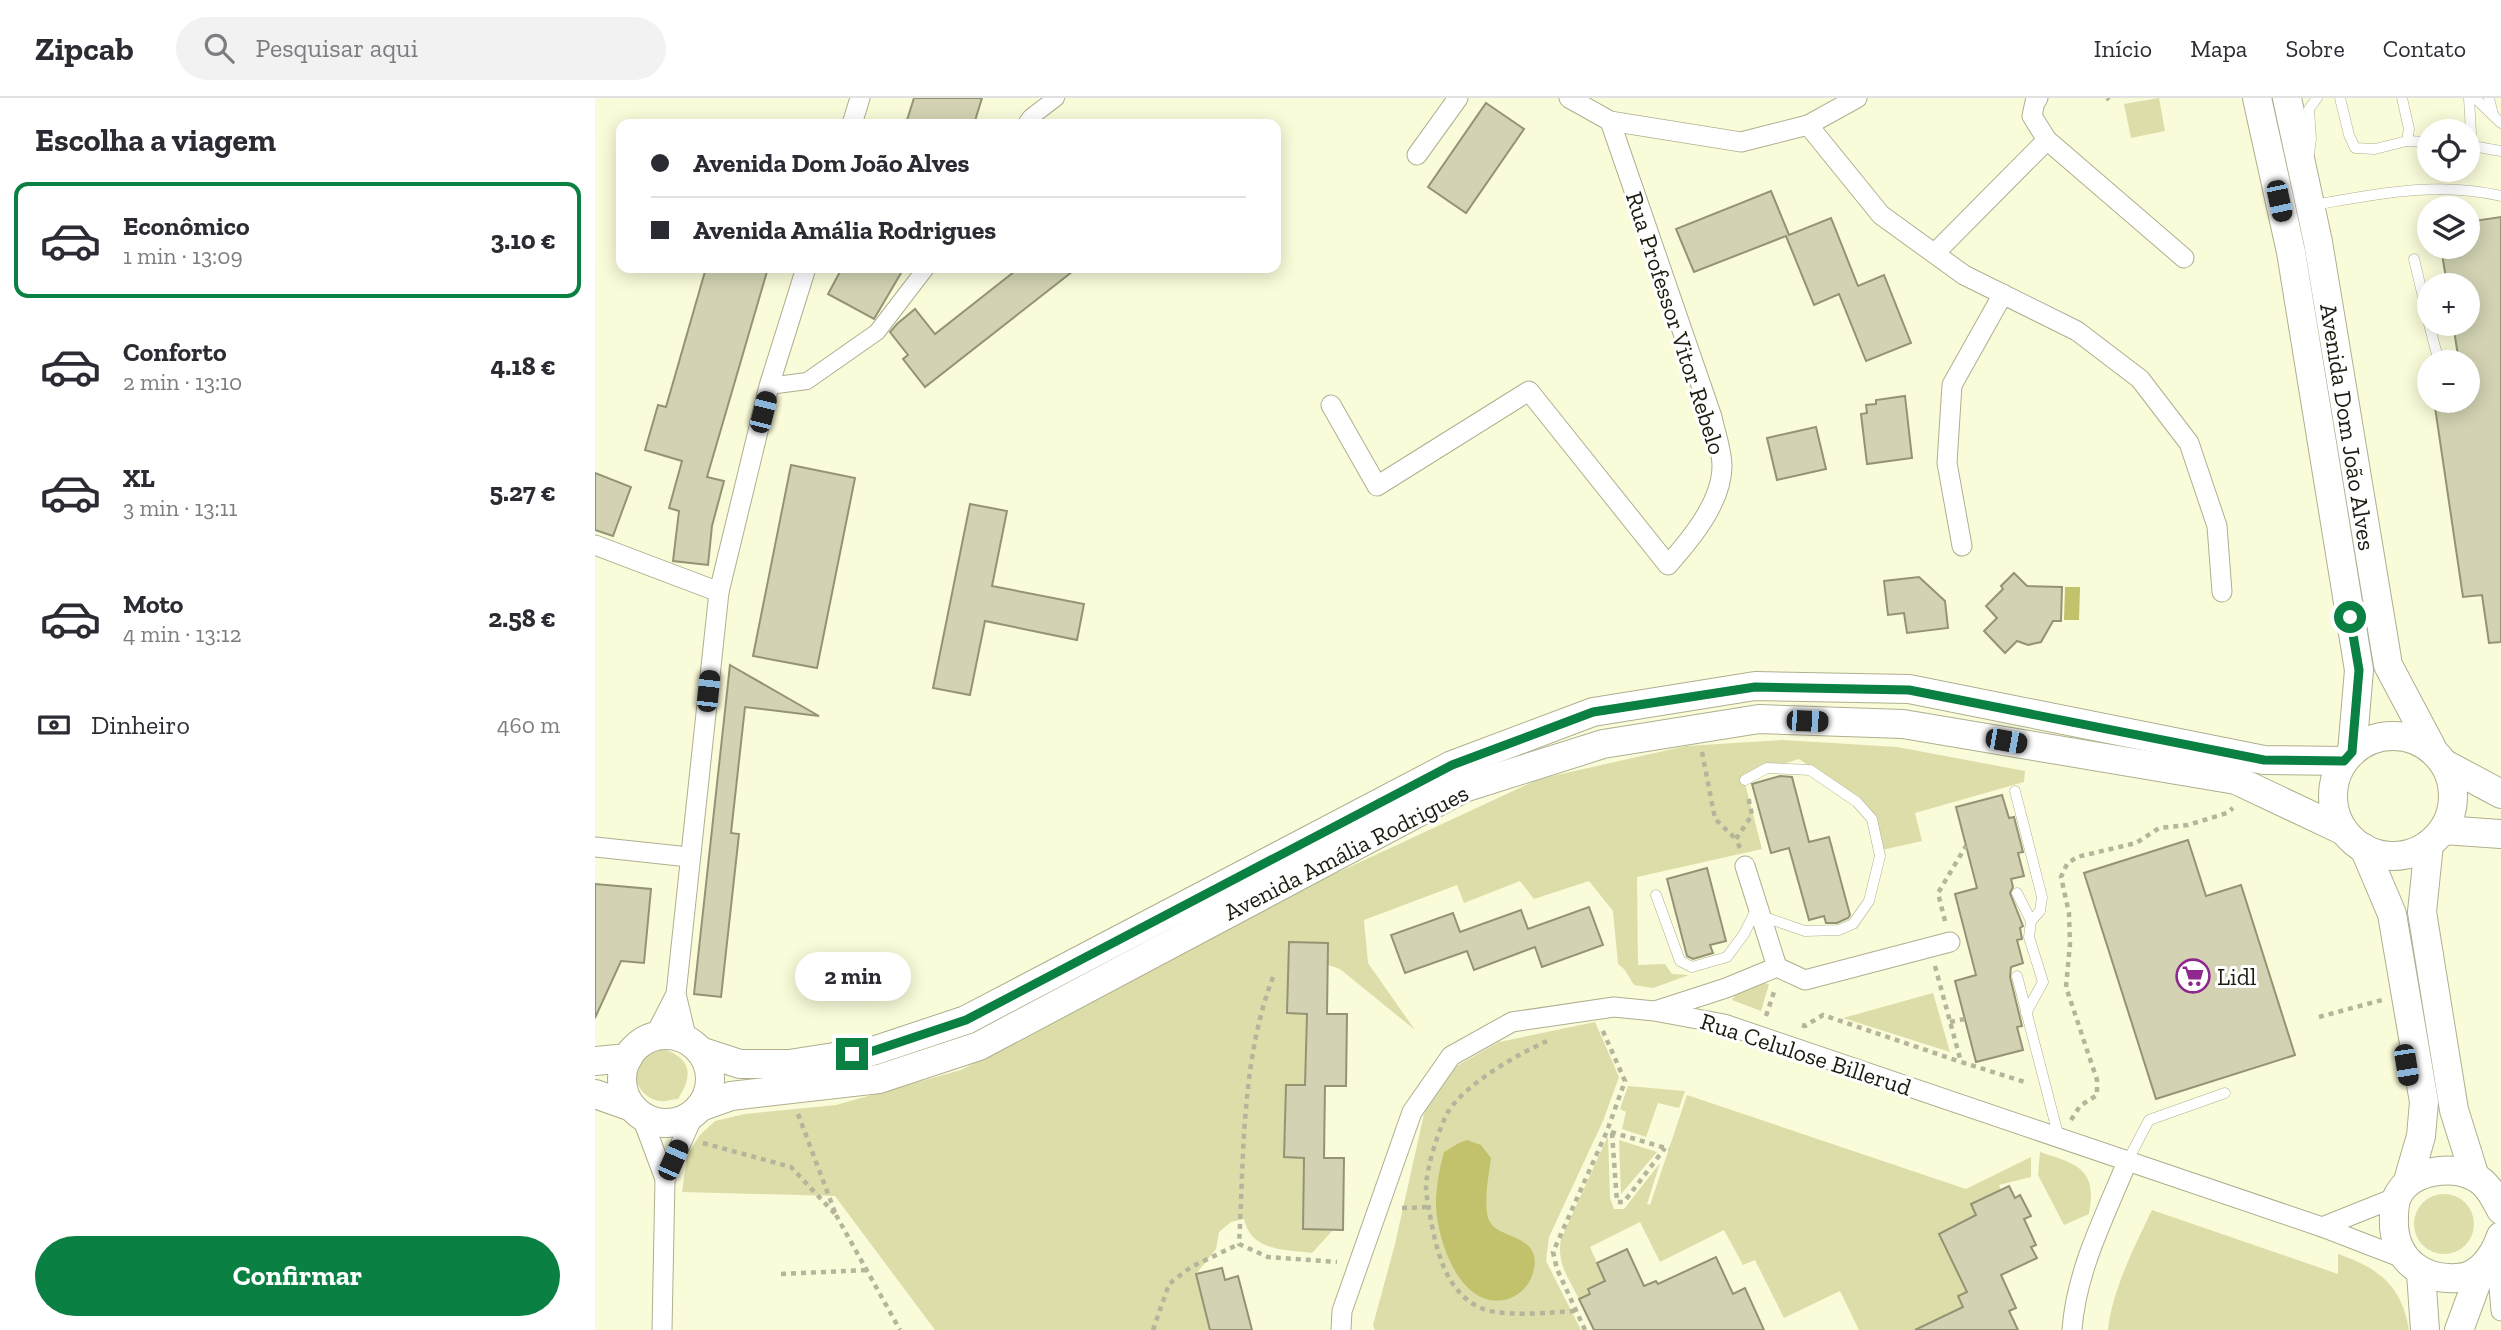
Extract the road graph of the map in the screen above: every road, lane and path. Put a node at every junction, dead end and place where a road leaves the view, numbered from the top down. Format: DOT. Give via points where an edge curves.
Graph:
graph roads {
  1 [pos="860,98"];
  2 [pos="1056,98"];
  3 [pos="1458,98"];
  4 [pos="1569,98"];
  5 [pos="1857,98"];
  6 [pos="2038,98"];
  7 [pos="2257,98"];
  8 [pos="2287,98"];
  9 [pos="2317,98"];
  10 [pos="2340,98"];
  11 [pos="2402,98"];
  12 [pos="2469,98"];
  13 [pos="2475,98"];
  14 [pos="2489,98"];
  15 [pos="854,119"];
  16 [pos="1030,119"];
  17 [pos="2470,119"];
  18 [pos="2497,120"];
  19 [pos="1610,121"];
  20 [pos="1808,125"];
  21 [pos="2047,140"];
  22 [pos="2407,141"];
  23 [pos="2417,141"];
  24 [pos="2480,147"];
  25 [pos="2501,151"];
  26 [pos="1417,155"];
  27 [pos="2307,194"];
  28 [pos="2501,196"];
  29 [pos="1935,253"];
  30 [pos="2184,258"];
  31 [pos="2414,259"];
  32 [pos="804,273"];
  33 [pos="922,273"];
  34 [pos="2417,273"];
  35 [pos="2003,294"];
  36 [pos="769,386"];
  37 [pos="1331,405"];
  38 [pos="595,545"];
  39 [pos="1962,547"];
  40 [pos="719,592"];
  41 [pos="2222,592"];
  42 [pos="1698,729"];
  43 [pos="2348,756"];
  44 [pos="2438,756"];
  45 [pos="1745,780"];
  46 [pos="2254,789"];
  47 [pos="2015,792"];
  48 [pos="2501,794"];
  49 [pos="2501,834"];
  50 [pos="2436,837"];
  51 [pos="1736,839"];
  52 [pos="2354,839"];
  53 [pos="1966,846"];
  54 [pos="595,847"];
  55 [pos="689,857"];
  56 [pos="1743,858"];
  57 [pos="2017,893"];
  58 [pos="1656,895"];
  59 [pos="1942,910"];
  60 [pos="1759,911"];
  61 [pos="2031,921"];
  62 [pos="1950,942"];
  63 [pos="2017,976"];
  64 [pos="1273,977"];
  65 [pos="1776,977"];
  66 [pos="1941,987"];
  67 [pos="676,994"];
  68 [pos="2370,1003"];
  69 [pos="2409,1004"];
  70 [pos="1654,1011"];
  71 [pos="2026,1013"];
  72 [pos="2319,1017"];
  73 [pos="1779,1019"];
  74 [pos="1965,1019"];
  75 [pos="1950,1022"];
  76 [pos="1609,1023"];
  77 [pos="1792,1023"];
  78 [pos="654,1037"];
  79 [pos="1555,1038"];
  80 [pos="694,1045"];
  81 [pos="628,1058"];
  82 [pos="595,1061"];
  83 [pos="1961,1062"];
  84 [pos="2406,1065"];
  85 [pos="793,1087"];
  86 [pos="2046,1088"];
  87 [pos="2225,1093"];
  88 [pos="595,1094"];
  89 [pos="700,1106"];
  90 [pos="637,1111"];
  91 [pos="1609,1132"];
  92 [pos="2059,1138"];
  93 [pos="682,1141"];
  94 [pos="2127,1162"];
  95 [pos="2475,1177"];
  96 [pos="665,1180"];
  97 [pos="2402,1189"];
  98 [pos="1429,1207"];
  99 [pos="1395,1208"];
  100 [pos="2501,1210"];
  101 [pos="836,1215"];
  102 [pos="2322,1227"];
  103 [pos="1239,1244"];
  104 [pos="2493,1252"];
  105 [pos="1359,1264"];
  106 [pos="2413,1266"];
  107 [pos="866,1270"];
  108 [pos="781,1274"];
  109 [pos="1577,1311"];
  110 [pos="2501,1311"];
  111 [pos="662,1330"];
  112 [pos="900,1330"];
  113 [pos="1153,1330"];
  114 [pos="1341,1330"];
  115 [pos="1585,1330"];
  116 [pos="2072,1330"];
  117 [pos="2425,1330"];
  118 [pos="2459,1330"];
  1 -- 15 [label="street"];
  2 -- 16 [label="street"];
  3 -- 26 [label="street"];
  4 -- 19 [label="street"];
  5 -- 20 [label="street"];
  6 -- 21 [label="street" via="2032,116"];
  7 -- 43 [label="main road, Avenida Dom João Alves" via="2291,252 2359,670"];
  8 -- 27 [label="main road, Avenida Dom João Alves"];
  9 -- 27 [label="lane" via="2309,109"];
  10 -- 22 [label="lane" via="2355,148 2375,149"];
  11 -- 22 [label="lane"];
  12 -- 17 [label="lane"];
  13 -- 18 [label="lane"];
  14 -- 18 [label="lane"];
  19 -- 20 [label="street" via="1741,142"];
  19 -- 37 [label="street, Rua Professor Vitor Rebelo" via="1711,417 1722,466 1715,496 1695,534 1668,565 1529,391 1377,486"];
  20 -- 29 [label="street" via="1881,215"];
  21 -- 29 [label="street"];
  21 -- 30 [label="street"];
  22 -- 23 [label="lane"];
  24 -- 25 [label="lane"];
  27 -- 28 [label="lane" via="2474,190"];
  27 -- 44 [label="main road, Avenida Dom João Alves" via="2388,665"];
  29 -- 35 [label="street" via="1964,275"];
  31 -- 34 [label="lane"];
  32 -- 36 [label="street"];
  33 -- 36 [label="street" via="877,332 807,381"];
  35 -- 39 [label="street" via="1952,385 1947,463"];
  35 -- 41 [label="street" via="2077,331 2140,379 2189,443 2217,526"];
  36 -- 40 [label="street"];
  38 -- 40 [label="street"];
  40 -- 55 [label="street"];
  42 -- 46 [label="main road, Avenida Amália Rodrigues" via="1759,719 1903,724 2236,780"];
  42 -- 51 [label="path" via="1715,819"];
  42 -- 85 [label="main road, Avenida Amália Rodrigues" via="1603,744 1464,788 979,1046 879,1079"];
  43 -- 44 [label="main road" via="2366,742 2400,736 2417,740"];
  43 -- 52 [label="main road" via="2336,777 2333,796 2336,814"];
  43 -- 80 [label="main road, Avenida Amália Rodrigues" via="2264,760 1909,690 1755,687 1593,712 1452,765 966,1020 873,1051 789,1064 740,1064"];
  44 -- 48 [label="main road"];
  44 -- 50 [label="main road" via="2452,780 2454,797 2451,814"];
  45 -- 51 [label="path" via="1752,815"];
  45 -- 60 [label="lane" via="1767,768 1809,770 1857,802 1873,819 1880,856 1869,901 1853,924 1839,930 1805,931"];
  46 -- 52 [label="main road, Avenida Amália Rodrigues"];
  46 -- 92 [label="path" via="2227,813 2159,828 2136,843 2077,857 2067,864 2061,877 2069,913 2066,987 2097,1080 2097,1095 2080,1106"];
  47 -- 61 [label="lane" via="2042,897 2040,911"];
  49 -- 50 [label="main road"];
  50 -- 52 [label="main road" via="2414,852 2397,856 2379,854"];
  50 -- 95 [label="main road" via="2422,912 2454,1110"];
  51 -- 56 [label="path"];
  52 -- 69 [label="main road" via="2392,914"];
  53 -- 59 [label="path" via="1938,893"];
  54 -- 55 [label="street"];
  55 -- 67 [label="street"];
  56 -- 60 [label="street"];
  57 -- 61 [label="lane"];
  58 -- 60 [label="lane" via="1680,961 1692,967 1727,957"];
  60 -- 65 [label="street"];
  61 -- 71 [label="lane" via="2029,937 2043,982"];
  62 -- 65 [label="street" via="1805,980"];
  63 -- 71 [label="lane"];
  64 -- 103 [label="path" via="1261,1010 1248,1087"];
  65 -- 70 [label="street"];
  65 -- 73 [label="path" via="1765,1016"];
  66 -- 75 [label="path"];
  67 -- 78 [label="street"];
  67 -- 80 [label="street"];
  68 -- 72 [label="path"];
  69 -- 84 [label="lane" via="2398,1014"];
  69 -- 97 [label="main road" via="2421,1136"];
  70 -- 92 [label="street, Rua Celulose Billerud" via="1724,1024"];
  70 -- 105 [label="street, Rua Celulose Billerud" via="1614,1007 1512,1022 1451,1056 1412,1112"];
  71 -- 86 [label="lane"];
  74 -- 75 [label="path"];
  75 -- 83 [label="path"];
  76 -- 91 [label="path" via="1600,1025 1625,1081"];
  77 -- 83 [label="path" via="1805,1026 1823,1015"];
  78 -- 80 [label="main road" via="665,1035"];
  78 -- 81 [label="main road"];
  79 -- 98 [label="path" via="1506,1061 1449,1110 1436,1141 1426,1188"];
  80 -- 89 [label="main road" via="710,1073"];
  81 -- 82 [label="main road"];
  81 -- 90 [label="main road" via="625,1095"];
  83 -- 86 [label="path"];
  85 -- 89 [label="main road, Avenida Amália Rodrigues" via="731,1096"];
  85 -- 101 [label="path" via="796,1108"];
  86 -- 92 [label="lane"];
  87 -- 94 [label="lane" via="2149,1120"];
  88 -- 90 [label="main road"];
  89 -- 90 [label="main road" via="682,1119 668,1122 654,1121"];
  89 -- 93 [label="street"];
  90 -- 96 [label="street"];
  91 -- 91 [label="path" via="1667,1149 1624,1202 1616,1202"];
  91 -- 109 [label="path" via="1553,1252"];
  92 -- 94 [label="street, Rua Celulose Billerud"];
  93 -- 96 [label="street"];
  93 -- 101 [label="path" via="694,1140 791,1167"];
  94 -- 102 [label="street, Rua Celulose Billerud"];
  94 -- 116 [label="street" via="2079,1286"];
  95 -- 97 [label="main road" via="2454,1170 2433,1172"];
  95 -- 100 [label="main road" via="2491,1191"];
  96 -- 111 [label="street"];
  97 -- 102 [label="street"];
  97 -- 106 [label="main road" via="2394,1219 2395,1240"];
  98 -- 99 [label="path"];
  98 -- 109 [label="path" via="1444,1268 1462,1296 1483,1309 1502,1312"];
  101 -- 107 [label="path"];
  102 -- 106 [label="street, Rua Celulose Billerud"];
  103 -- 105 [label="path" via="1268,1257"];
  103 -- 113 [label="path" via="1191,1267 1169,1284"];
  104 -- 106 [label="main road" via="2463,1278 2442,1279"];
  104 -- 110 [label="street"];
  104 -- 118 [label="main road"];
  105 -- 114 [label="street, Rua Celulose Billerud" via="1342,1311"];
  106 -- 117 [label="main road"];
  107 -- 108 [label="path"];
  107 -- 112 [label="path"];
  109 -- 115 [label="path"];
}
